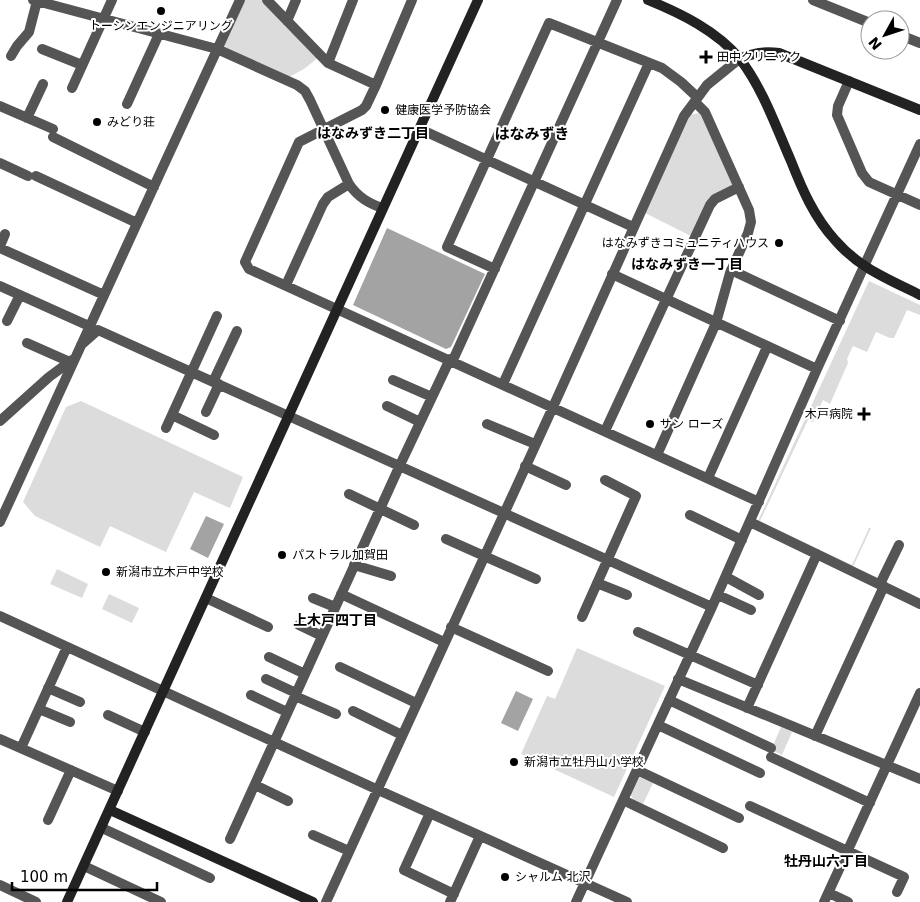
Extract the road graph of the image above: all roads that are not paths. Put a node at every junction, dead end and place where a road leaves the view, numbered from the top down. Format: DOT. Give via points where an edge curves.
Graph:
graph roads {
  1 [pos="112,0"];
  2 [pos="240,0"];
  3 [pos="267,0"];
  4 [pos="296,0"];
  5 [pos="353,0"];
  6 [pos="412,0"];
  7 [pos="478,0"];
  8 [pos="617,0"];
  9 [pos="648,0"];
  10 [pos="813,0"];
  11 [pos="35,1"];
  12 [pos="103,18"];
  13 [pos="860,19"];
  14 [pos="287,21"];
  15 [pos="159,34"];
  16 [pos="598,42"];
  17 [pos="42,49"];
  18 [pos="217,50"];
  19 [pos="11,56"];
  20 [pos="739,59"];
  21 [pos="649,62"];
  22 [pos="328,63"];
  23 [pos="82,65"];
  24 [pos="849,81"];
  25 [pos="43,84"];
  26 [pos="376,85"];
  27 [pos="72,88"];
  28 [pos="696,100"];
  29 [pos="127,104"];
  30 [pos="0,106"];
  31 [pos="920,110"];
  32 [pos="27,118"];
  33 [pos="324,128"];
  34 [pos="420,129"];
  35 [pos="920,144"];
  36 [pos="486,160"];
  37 [pos="0,163"];
  38 [pos="535,182"];
  39 [pos="349,184"];
  40 [pos="154,186"];
  41 [pos="739,187"];
  42 [pos="898,196"];
  43 [pos="584,204"];
  44 [pos="920,205"];
  45 [pos="382,208"];
  46 [pos="137,224"];
  47 [pos="633,227"];
  48 [pos="5,234"];
  49 [pos="0,247"];
  50 [pos="864,267"];
  51 [pos="495,269"];
  52 [pos="731,270"];
  53 [pos="612,274"];
  54 [pos="286,285"];
  55 [pos="0,286"];
  56 [pos="20,295"];
  57 [pos="104,295"];
  58 [pos="920,295"];
  59 [pos="666,300"];
  60 [pos="338,309"];
  61 [pos="217,316"];
  62 [pos="7,321"];
  63 [pos="840,321"];
  64 [pos="716,323"];
  65 [pos="89,326"];
  66 [pos="238,331"];
  67 [pos="27,343"];
  68 [pos="81,345"];
  69 [pos="767,347"];
  70 [pos="451,360"];
  71 [pos="71,361"];
  72 [pos="817,369"];
  73 [pos="191,372"];
  74 [pos="393,380"];
  75 [pos="216,383"];
  76 [pos="503,384"];
  77 [pos="432,397"];
  78 [pos="387,406"];
  79 [pos="553,407"];
  80 [pos="206,412"];
  81 [pos="172,415"];
  82 [pos="288,415"];
  83 [pos="0,421"];
  84 [pos="420,422"];
  85 [pos="487,424"];
  86 [pos="166,428"];
  87 [pos="605,431"];
  88 [pos="214,434"];
  89 [pos="535,444"];
  90 [pos="657,455"];
  91 [pos="400,465"];
  92 [pos="525,466"];
  93 [pos="708,478"];
  94 [pos="605,480"];
  95 [pos="566,485"];
  96 [pos="349,494"];
  97 [pos="759,502"];
  98 [pos="380,509"];
  99 [pos="504,513"];
  100 [pos="690,515"];
  101 [pos="0,522"];
  102 [pos="750,522"];
  103 [pos="414,525"];
  104 [pos="446,539"];
  105 [pos="742,540"];
  106 [pos="899,545"];
  107 [pos="817,554"];
  108 [pos="484,556"];
  109 [pos="607,559"];
  110 [pos="354,566"];
  111 [pos="391,576"];
  112 [pos="726,577"];
  113 [pos="536,579"];
  114 [pos="597,583"];
  115 [pos="882,585"];
  116 [pos="341,594"];
  117 [pos="718,594"];
  118 [pos="627,595"];
  119 [pos="759,595"];
  120 [pos="206,598"];
  121 [pos="313,598"];
  122 [pos="920,604"];
  123 [pos="712,606"];
  124 [pos="335,607"];
  125 [pos="751,610"];
  126 [pos="0,616"];
  127 [pos="582,616"];
  128 [pos="299,625"];
  129 [pos="268,627"];
  130 [pos="452,627"];
  131 [pos="638,632"];
  132 [pos="322,636"];
  133 [pos="444,642"];
  134 [pos="67,647"];
  135 [pos="690,655"];
  136 [pos="269,657"];
  137 [pos="340,667"];
  138 [pos="548,671"];
  139 [pos="305,674"];
  140 [pos="266,679"];
  141 [pos="678,679"];
  142 [pos="758,684"];
  143 [pos="48,688"];
  144 [pos="164,691"];
  145 [pos="920,693"];
  146 [pos="295,694"];
  147 [pos="251,695"];
  148 [pos="669,700"];
  149 [pos="80,702"];
  150 [pos="416,703"];
  151 [pos="747,708"];
  152 [pos="39,709"];
  153 [pos="287,712"];
  154 [pos="353,712"];
  155 [pos="336,714"];
  156 [pos="108,715"];
  157 [pos="70,722"];
  158 [pos="658,725"];
  159 [pos="145,732"];
  160 [pos="402,735"];
  161 [pos="815,736"];
  162 [pos="274,742"];
  163 [pos="1,743"];
  164 [pos="21,748"];
  165 [pos="887,766"];
  166 [pos="71,770"];
  167 [pos="637,770"];
  168 [pos="760,773"];
  169 [pos="920,778"];
  170 [pos="255,784"];
  171 [pos="376,789"];
  172 [pos="118,791"];
  173 [pos="623,800"];
  174 [pos="288,801"];
  175 [pos="870,802"];
  176 [pos="750,806"];
  177 [pos="110,810"];
  178 [pos="430,813"];
  179 [pos="739,818"];
  180 [pos="48,820"];
  181 [pos="102,828"];
  182 [pos="313,835"];
  183 [pos="480,836"];
  184 [pos="230,839"];
  185 [pos="723,848"];
  186 [pos="349,851"];
  187 [pos="848,851"];
  188 [pos="84,866"];
  189 [pos="210,878"];
  190 [pos="585,883"];
  191 [pos="0,885"];
  192 [pos="897,892"];
  193 [pos="14,897"];
  194 [pos="826,897"];
  195 [pos="452,898"];
  196 [pos="36,902"];
  197 [pos="67,902"];
  198 [pos="160,902"];
  199 [pos="313,902"];
  200 [pos="326,902"];
  201 [pos="576,902"];
  202 [pos="628,902"];
  203 [pos="848,902"];
  1 -- 12 [label="street"];
  2 -- 18 [label="street"];
  3 -- 14 [label="street"];
  4 -- 14 [label="street"];
  5 -- 22 [label="street"];
  6 -- 26 [label="street"];
  7 -- 34 [label="street"];
  8 -- 16 [label="street"];
  9 -- 20 [label="street" via="693,21"];
  10 -- 13 [label="street"];
  11 -- 12 [label="street"];
  11 -- 19 [label="street" via="29,32"];
  12 -- 15 [label="street"];
  12 -- 23 [label="street"];
  14 -- 22 [label="street"];
  15 -- 18 [label="street"];
  15 -- 29 [label="street"];
  16 -- 21 [label="street"];
  16 -- 36 [label="street" via="550,24"];
  16 -- 38 [label="street"];
  17 -- 23 [label="street"];
  18 -- 33 [label="street" via="297,85 305,91"];
  18 -- 40 [label="street"];
  20 -- 24 [label="street" via="765,51 779,53"];
  20 -- 28 [label="street" via="707,85"];
  20 -- 50 [label="street" via="764,101 817,217 835,240"];
  21 -- 28 [label="street" via="682,82"];
  21 -- 43 [label="street"];
  22 -- 26 [label="street"];
  23 -- 27 [label="street"];
  24 -- 31 [label="street"];
  24 -- 42 [label="street" via="837,115 862,173 869,182"];
  25 -- 32 [label="street"];
  26 -- 33 [label="street" via="362,110"];
  28 -- 41 [label="street" via="705,112"];
  28 -- 47 [label="street" via="684,116"];
  30 -- 32 [label="street"];
  32 -- 40 [label="street"];
  33 -- 39 [label="street"];
  33 -- 54 [label="street" via="299,142 245,262 249,268"];
  34 -- 36 [label="street"];
  34 -- 45 [label="street"];
  35 -- 42 [label="street"];
  36 -- 38 [label="street"];
  36 -- 51 [label="street" via="446,246"];
  37 -- 46 [label="street"];
  38 -- 43 [label="street"];
  38 -- 51 [label="street"];
  39 -- 45 [label="street" via="359,197"];
  39 -- 54 [label="street" via="323,204"];
  40 -- 46 [label="street"];
  41 -- 52 [label="street" via="751,222"];
  41 -- 59 [label="street" via="710,205"];
  42 -- 44 [label="street"];
  42 -- 50 [label="street"];
  43 -- 47 [label="street"];
  43 -- 76 [label="street"];
  45 -- 60 [label="street"];
  46 -- 57 [label="street"];
  47 -- 53 [label="street"];
  48 -- 49 [label="street"];
  49 -- 57 [label="street"];
  50 -- 58 [label="street"];
  50 -- 63 [label="street"];
  51 -- 70 [label="street"];
  52 -- 63 [label="street"];
  52 -- 64 [label="street"];
  53 -- 59 [label="street"];
  53 -- 79 [label="street"];
  54 -- 60 [label="street"];
  55 -- 56 [label="street"];
  56 -- 62 [label="street"];
  56 -- 65 [label="street"];
  57 -- 65 [label="street"];
  59 -- 64 [label="street"];
  59 -- 87 [label="street"];
  60 -- 70 [label="street"];
  60 -- 82 [label="street"];
  61 -- 73 [label="street"];
  63 -- 72 [label="street"];
  64 -- 69 [label="street"];
  64 -- 90 [label="street"];
  65 -- 68 [label="street"];
  66 -- 75 [label="street"];
  67 -- 71 [label="street"];
  68 -- 71 [label="street"];
  68 -- 73 [label="street" via="98,330"];
  69 -- 72 [label="street"];
  69 -- 93 [label="street"];
  70 -- 76 [label="street"];
  70 -- 77 [label="street"];
  71 -- 83 [label="street" via="49,376"];
  71 -- 101 [label="street"];
  72 -- 97 [label="street"];
  73 -- 75 [label="street"];
  73 -- 81 [label="street"];
  74 -- 77 [label="street"];
  75 -- 80 [label="street"];
  75 -- 82 [label="street"];
  76 -- 79 [label="street"];
  77 -- 84 [label="street"];
  78 -- 84 [label="street"];
  79 -- 87 [label="street"];
  79 -- 89 [label="street"];
  81 -- 86 [label="street"];
  81 -- 88 [label="street"];
  82 -- 91 [label="street"];
  82 -- 120 [label="street"];
  84 -- 91 [label="street"];
  85 -- 89 [label="street"];
  87 -- 90 [label="street"];
  89 -- 92 [label="street"];
  90 -- 93 [label="street"];
  91 -- 98 [label="street"];
  91 -- 99 [label="street"];
  92 -- 95 [label="street"];
  92 -- 99 [label="street"];
  93 -- 97 [label="street"];
  94 -- 109 [label="street" via="636,496"];
  96 -- 98 [label="street"];
  97 -- 102 [label="street"];
  98 -- 103 [label="street"];
  98 -- 110 [label="street"];
  99 -- 108 [label="street"];
  99 -- 109 [label="street"];
  100 -- 105 [label="street"];
  102 -- 105 [label="street"];
  102 -- 107 [label="street"];
  104 -- 108 [label="street"];
  105 -- 112 [label="street"];
  106 -- 115 [label="street"];
  107 -- 115 [label="street"];
  107 -- 142 [label="street"];
  108 -- 113 [label="street"];
  108 -- 130 [label="street"];
  109 -- 114 [label="street"];
  109 -- 123 [label="street"];
  110 -- 111 [label="street"];
  110 -- 116 [label="street"];
  112 -- 117 [label="street"];
  112 -- 119 [label="street"];
  114 -- 118 [label="street"];
  114 -- 127 [label="street"];
  115 -- 122 [label="street"];
  115 -- 161 [label="street"];
  116 -- 124 [label="street"];
  116 -- 133 [label="street"];
  117 -- 123 [label="street"];
  117 -- 125 [label="street"];
  120 -- 129 [label="street"];
  120 -- 144 [label="street"];
  121 -- 124 [label="street"];
  123 -- 135 [label="street"];
  124 -- 132 [label="street"];
  126 -- 134 [label="street"];
  128 -- 132 [label="street"];
  130 -- 133 [label="street"];
  130 -- 138 [label="street"];
  131 -- 135 [label="street"];
  132 -- 139 [label="street"];
  133 -- 150 [label="street"];
  134 -- 143 [label="street"];
  134 -- 144 [label="street"];
  135 -- 141 [label="street"];
  135 -- 142 [label="street"];
  136 -- 139 [label="street"];
  137 -- 150 [label="street"];
  139 -- 146 [label="street"];
  140 -- 146 [label="street"];
  141 -- 148 [label="street"];
  141 -- 151 [label="street"];
  142 -- 151 [label="street"];
  143 -- 149 [label="street"];
  143 -- 152 [label="street"];
  144 -- 159 [label="street"];
  144 -- 162 [label="street"];
  145 -- 165 [label="street"];
  146 -- 153 [label="street"];
  146 -- 155 [label="street"];
  147 -- 153 [label="street"];
  148 -- 158 [label="street"];
  148 -- 175 [label="street"];
  150 -- 160 [label="street"];
  151 -- 161 [label="street"];
  152 -- 157 [label="street"];
  152 -- 164 [label="street"];
  153 -- 162 [label="street"];
  154 -- 160 [label="street"];
  156 -- 159 [label="street"];
  158 -- 167 [label="street"];
  158 -- 168 [label="street"];
  159 -- 172 [label="street"];
  160 -- 171 [label="street"];
  161 -- 165 [label="street"];
  162 -- 170 [label="street"];
  162 -- 171 [label="street"];
  163 -- 164 [label="street"];
  164 -- 166 [label="street"];
  165 -- 169 [label="street"];
  165 -- 175 [label="street"];
  166 -- 172 [label="street"];
  166 -- 180 [label="street"];
  167 -- 173 [label="street"];
  167 -- 179 [label="street"];
  170 -- 174 [label="street"];
  170 -- 184 [label="street"];
  171 -- 178 [label="street"];
  171 -- 186 [label="street"];
  172 -- 177 [label="street"];
  173 -- 185 [label="street"];
  173 -- 190 [label="street"];
  175 -- 187 [label="street"];
  176 -- 187 [label="street"];
  177 -- 181 [label="street"];
  177 -- 199 [label="street"];
  178 -- 183 [label="street"];
  178 -- 195 [label="street" via="404,870"];
  181 -- 188 [label="street"];
  181 -- 189 [label="street"];
  182 -- 186 [label="street"];
  183 -- 190 [label="street"];
  183 -- 195 [label="street"];
  186 -- 200 [label="street"];
  187 -- 192 [label="street" via="904,877"];
  187 -- 194 [label="street"];
  188 -- 197 [label="street"];
  188 -- 198 [label="street"];
  190 -- 201 [label="street"];
  190 -- 202 [label="street"];
  191 -- 193 [label="street"];
  193 -- 196 [label="street"];
  194 -- 203 [label="street"];
}
